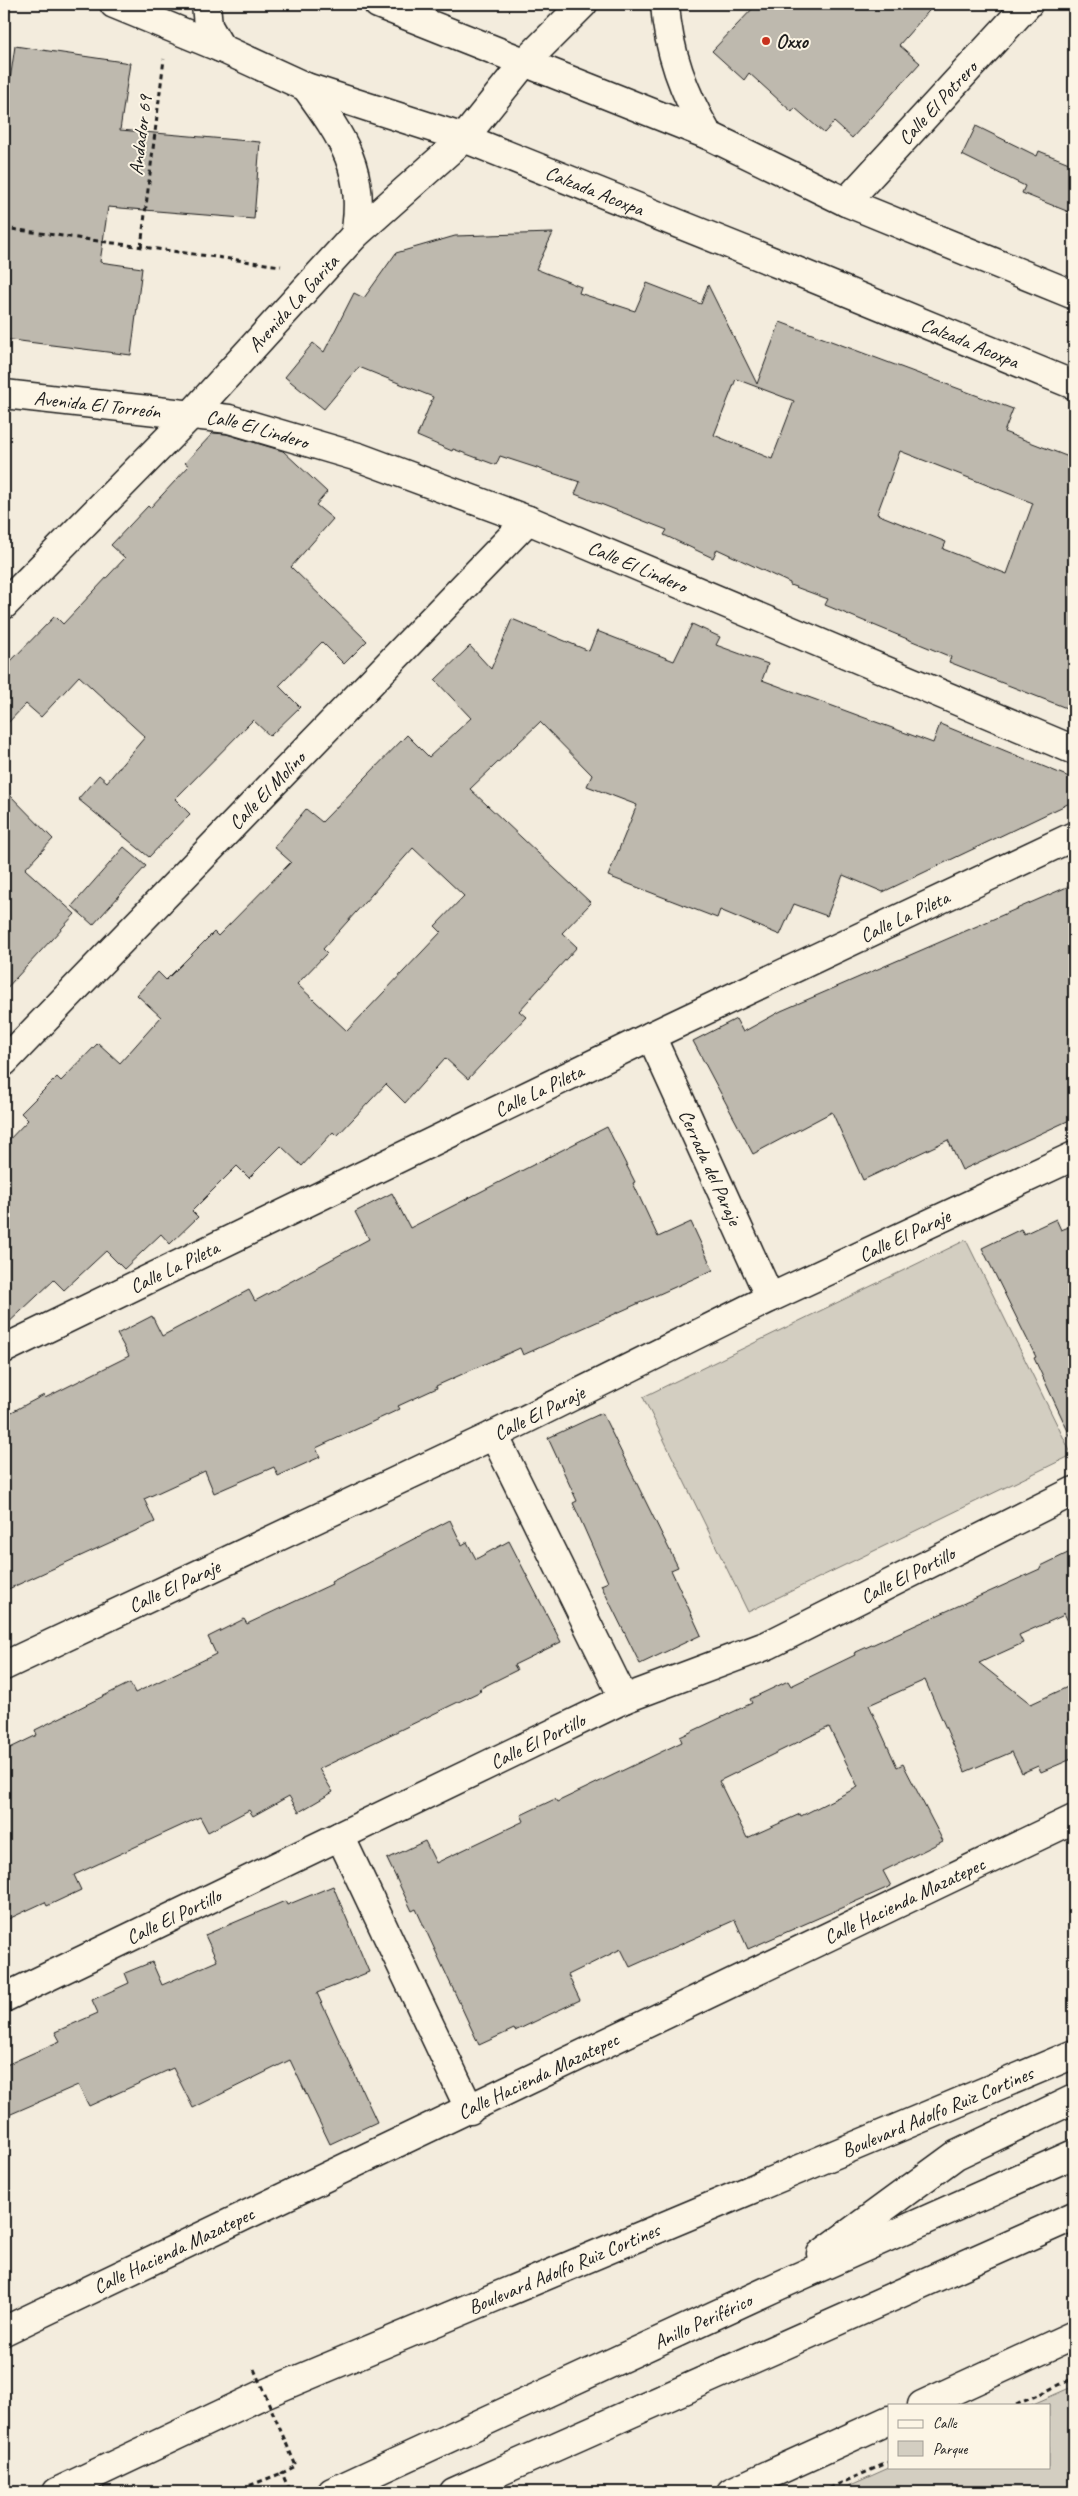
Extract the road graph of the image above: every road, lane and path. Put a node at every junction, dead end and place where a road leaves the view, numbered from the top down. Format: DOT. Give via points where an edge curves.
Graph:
graph roads {
  1 [pos="114,4"];
  2 [pos="199,4"];
  3 [pos="206,4"];
  4 [pos="378,4"];
  5 [pos="583,4"];
  6 [pos="665,4"];
  7 [pos="1028,4"];
  8 [pos="169,26"];
  9 [pos="220,48"];
  10 [pos="524,63"];
  11 [pos="306,87"];
  12 [pos="708,136"];
  13 [pos="464,138"];
  14 [pos="846,202"];
  15 [pos="4,228"];
  16 [pos="355,235"];
  17 [pos="141,247"];
  18 [pos="320,272"];
  19 [pos="1074,295"];
  20 [pos="1074,385"];
  21 [pos="4,394"];
  22 [pos="190,416"];
  23 [pos="528,520"];
  24 [pos="4,605"];
  25 [pos="1074,750"];
  26 [pos="1074,836"];
  27 [pos="651,1036"];
  28 [pos="4,1062"];
  29 [pos="1074,1156"];
  30 [pos="770,1298"];
  31 [pos="4,1349"];
  32 [pos="494,1435"];
  33 [pos="1074,1491"];
  34 [pos="4,1666"];
  35 [pos="624,1699"];
  36 [pos="1074,1819"];
  37 [pos="340,1836"];
  38 [pos="4,1998"];
  39 [pos="1074,2054"];
  40 [pos="1074,2099"];
  41 [pos="470,2110"];
  42 [pos="1074,2154"];
  43 [pos="1074,2216"];
  44 [pos="778,2286"];
  45 [pos="4,2331"];
  46 [pos="1074,2335"];
  47 [pos="254,2369"];
  48 [pos="1074,2378"];
  49 [pos="924,2404"];
  50 [pos="1018,2404"];
  51 [pos="888,2420"];
  52 [pos="888,2462"];
  53 [pos="282,2472"];
  54 [pos="57,2492"];
  55 [pos="233,2492"];
  56 [pos="290,2492"];
  57 [pos="332,2492"];
  58 [pos="454,2492"];
  59 [pos="731,2492"];
  60 [pos="821,2492"];
  1 -- 8 [label="main road, Calzada Acoxpa"];
  2 -- 8 [label="main road" via="182,20"];
  3 -- 9 [label="main road" via="208,26"];
  4 -- 10 [label="main road"];
  5 -- 10 [label="main road, Avenida La Garita"];
  6 -- 12 [label="main road" via="672,54 681,83"];
  7 -- 14 [label="main road, Calle El Potrero"];
  8 -- 9 [label="main road, Calzada Acoxpa"];
  8 -- 17 [label="path, Andador 69"];
  9 -- 11 [label="main road, Calzada Acoxpa"];
  10 -- 12 [label="main road"];
  10 -- 13 [label="main road, Avenida La Garita"];
  11 -- 13 [label="main road, Calzada Acoxpa"];
  11 -- 16 [label="main road" via="346,148 355,169 359,213"];
  12 -- 14 [label="main road"];
  13 -- 16 [label="main road, Avenida La Garita"];
  13 -- 20 [label="main road, Calzada Acoxpa"];
  14 -- 19 [label="main road"];
  15 -- 17 [label="path"];
  16 -- 18 [label="main road, Avenida La Garita"];
  17 -- 18 [label="path"];
  18 -- 22 [label="main road, Avenida La Garita"];
  21 -- 22 [label="main road, Avenida El Torreón"];
  22 -- 23 [label="main road, Calle El Lindero" via="229,419 358,457"];
  22 -- 24 [label="main road, Avenida La Garita"];
  23 -- 25 [label="main road, Calle El Lindero"];
  23 -- 28 [label="main road, Calle El Molino"];
  26 -- 27 [label="main road, Calle La Pileta"];
  27 -- 30 [label="main road, Cerrada del Paraje"];
  27 -- 31 [label="main road, Calle La Pileta"];
  29 -- 30 [label="main road, Calle El Paraje"];
  30 -- 32 [label="main road, Calle El Paraje"];
  32 -- 34 [label="main road, Calle El Paraje"];
  32 -- 35 [label="main road"];
  33 -- 35 [label="main road, Calle El Portillo" via="768,1645"];
  35 -- 37 [label="main road, Calle El Portillo"];
  36 -- 41 [label="main road, Calle Hacienda Mazatepec"];
  37 -- 38 [label="main road, Calle El Portillo"];
  37 -- 41 [label="main road"];
  39 -- 54 [label="main road, Boulevard Adolfo Ruiz Cortines" via="264,2394"];
  40 -- 44 [label="main road" via="956,2155"];
  41 -- 45 [label="main road, Calle Hacienda Mazatepec"];
  42 -- 44 [label="main road, Anillo Periférico"];
  43 -- 58 [label="main road"];
  44 -- 57 [label="main road, Anillo Periférico"];
  46 -- 49 [label="main road"];
  47 -- 53 [label="path, bridge" via="296,2466"];
  48 -- 50 [label="path"];
  51 -- 59 [label="main road"];
  52 -- 60 [label="path"];
  53 -- 55 [label="path"];
  53 -- 56 [label="path, bridge"];
}
